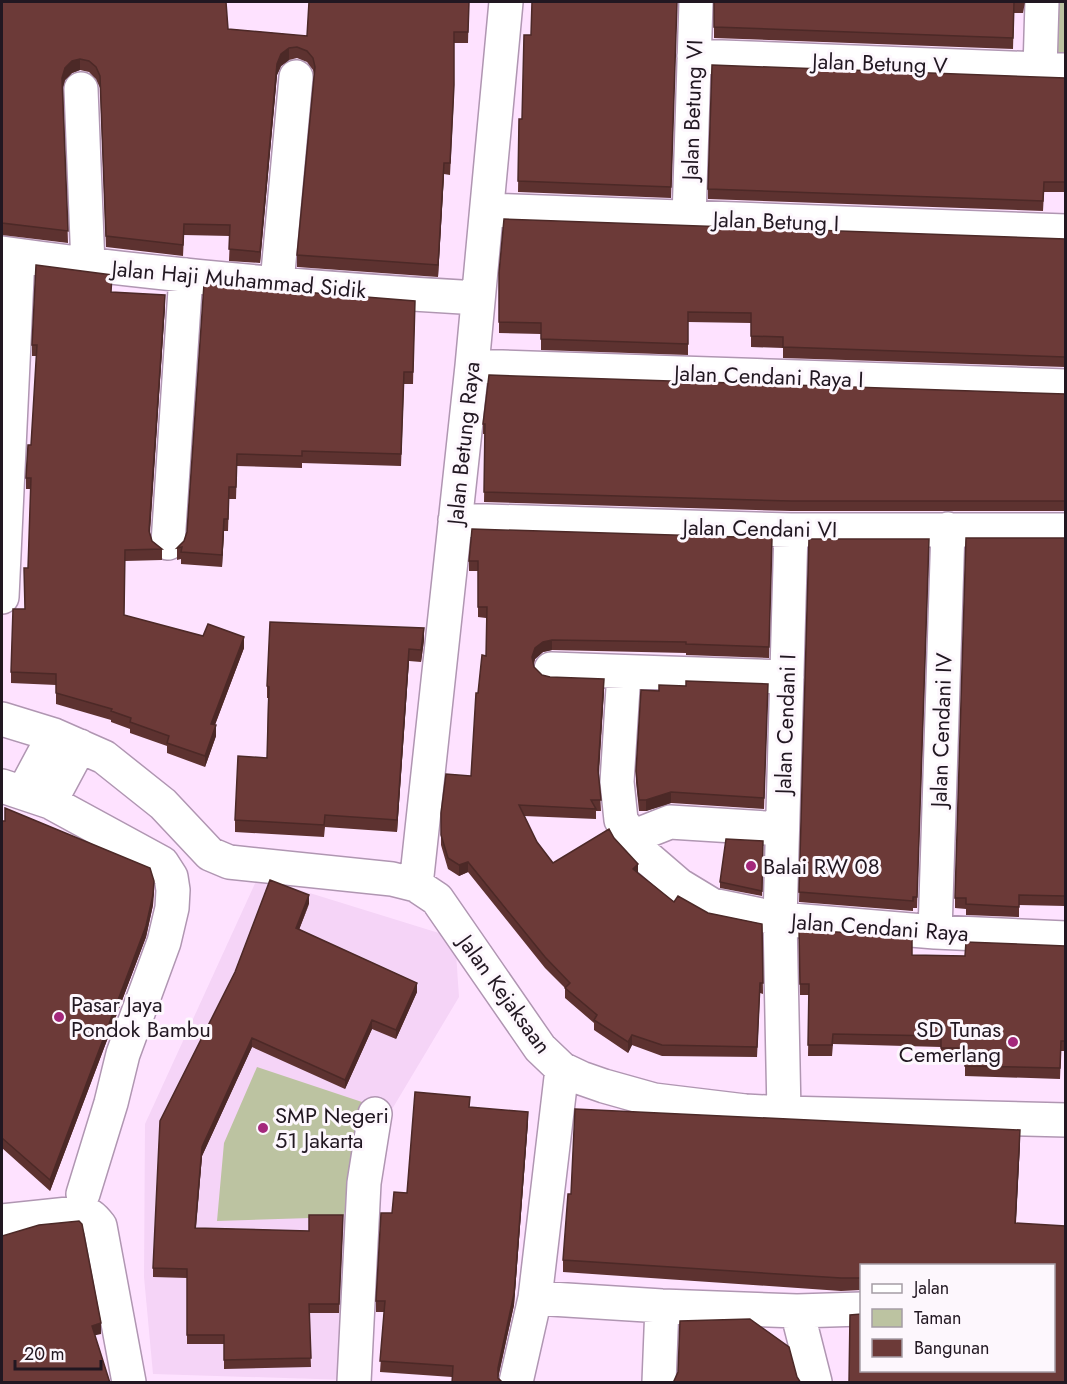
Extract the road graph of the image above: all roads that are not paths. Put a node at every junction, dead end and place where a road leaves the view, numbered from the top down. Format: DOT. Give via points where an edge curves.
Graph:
graph roads {
  1 [pos="506,2"];
  2 [pos="696,2"];
  3 [pos="1042,2"];
  4 [pos="694,56"];
  5 [pos="1053,70"];
  6 [pos="296,77"];
  7 [pos="81,89"];
  8 [pos="487,210"];
  9 [pos="689,218"];
  10 [pos="1065,231"];
  11 [pos="10,254"];
  12 [pos="88,265"];
  13 [pos="186,275"];
  14 [pos="277,283"];
  15 [pos="478,298"];
  16 [pos="472,366"];
  17 [pos="1065,386"];
  18 [pos="6,430"];
  19 [pos="455,520"];
  20 [pos="948,529"];
  21 [pos="791,530"];
  22 [pos="1065,530"];
  23 [pos="168,543"];
  24 [pos="2,597"];
  25 [pos="551,669"];
  26 [pos="624,672"];
  27 [pos="787,677"];
  28 [pos="2,719"];
  29 [pos="67,741"];
  30 [pos="25,794"];
  31 [pos="782,829"];
  32 [pos="632,837"];
  33 [pos="416,885"];
  34 [pos="780,920"];
  35 [pos="935,932"];
  36 [pos="1065,939"];
  37 [pos="562,1069"];
  38 [pos="784,1113"];
  39 [pos="375,1114"];
  40 [pos="1065,1120"];
  41 [pos="83,1194"];
  42 [pos="2,1221"];
  43 [pos="535,1298"];
  44 [pos="662,1306"];
  45 [pos="860,1310"];
  46 [pos="797,1311"];
  47 [pos="129,1383"];
  48 [pos="354,1383"];
  49 [pos="516,1383"];
  50 [pos="659,1383"];
  51 [pos="815,1383"];
  1 -- 8 [label="street, Jalan Betung Raya"];
  2 -- 4 [label="street, Jalan Betung VI"];
  3 -- 5 [label="street"];
  4 -- 5 [label="street, Jalan Betung V"];
  4 -- 9 [label="street, Jalan Betung VI"];
  6 -- 14 [label="street"];
  7 -- 12 [label="street"];
  8 -- 9 [label="street, Jalan Betung I"];
  8 -- 15 [label="street, Jalan Betung Raya"];
  9 -- 10 [label="street, Jalan Betung I"];
  11 -- 12 [label="street, Jalan Haji Muhammad Sidik"];
  11 -- 18 [label="street"];
  12 -- 13 [label="street, Jalan Haji Muhammad Sidik"];
  13 -- 14 [label="street, Jalan Haji Muhammad Sidik"];
  13 -- 23 [label="street"];
  14 -- 15 [label="street, Jalan Haji Muhammad Sidik"];
  15 -- 16 [label="street, Jalan Betung Raya"];
  16 -- 17 [label="street, Jalan Cendani Raya I"];
  16 -- 19 [label="street, Jalan Betung Raya"];
  18 -- 24 [label="street"];
  19 -- 21 [label="street, Jalan Cendani VI"];
  19 -- 33 [label="street, Jalan Betung Raya"];
  20 -- 21 [label="street, Jalan Cendani VI"];
  20 -- 22 [label="street, Jalan Cendani VI"];
  20 -- 35 [label="street, Jalan Cendani IV"];
  21 -- 27 [label="street, Jalan Cendani I"];
  25 -- 26 [label="street"];
  26 -- 27 [label="street"];
  26 -- 32 [label="street" via="617,782 621,820"];
  27 -- 31 [label="street, Jalan Cendani I"];
  28 -- 29 [label="street, Jalan Kejaksaan"];
  29 -- 30 [label="street"];
  29 -- 33 [label="street, Jalan Kejaksaan" via="104,757 129,776 163,804 210,854 230,862 392,879"];
  30 -- 41 [label="street" via="162,863 171,877 173,890 164,942 123,1054"];
  31 -- 32 [label="street" via="670,822"];
  31 -- 34 [label="street, Jalan Cendani I"];
  32 -- 34 [label="street" via="643,854 679,885 712,905"];
  33 -- 37 [label="street, Jalan Kejaksaan" via="436,899 540,1048"];
  34 -- 35 [label="street, Jalan Cendani Raya"];
  34 -- 38 [label="street, Jalan Cendani Raya"];
  35 -- 36 [label="street, Jalan Cendani Raya"];
  37 -- 38 [label="street, Jalan Kejaksaan" via="654,1100"];
  37 -- 43 [label="street"];
  38 -- 40 [label="street, Jalan Kejaksaan"];
  39 -- 48 [label="street" via="364,1184"];
  42 -- 47 [label="street" via="78,1213 94,1218 100,1226"];
  43 -- 44 [label="street"];
  43 -- 49 [label="street"];
  44 -- 46 [label="street"];
  44 -- 50 [label="street"];
  45 -- 46 [label="street"];
  46 -- 51 [label="street"];
}
